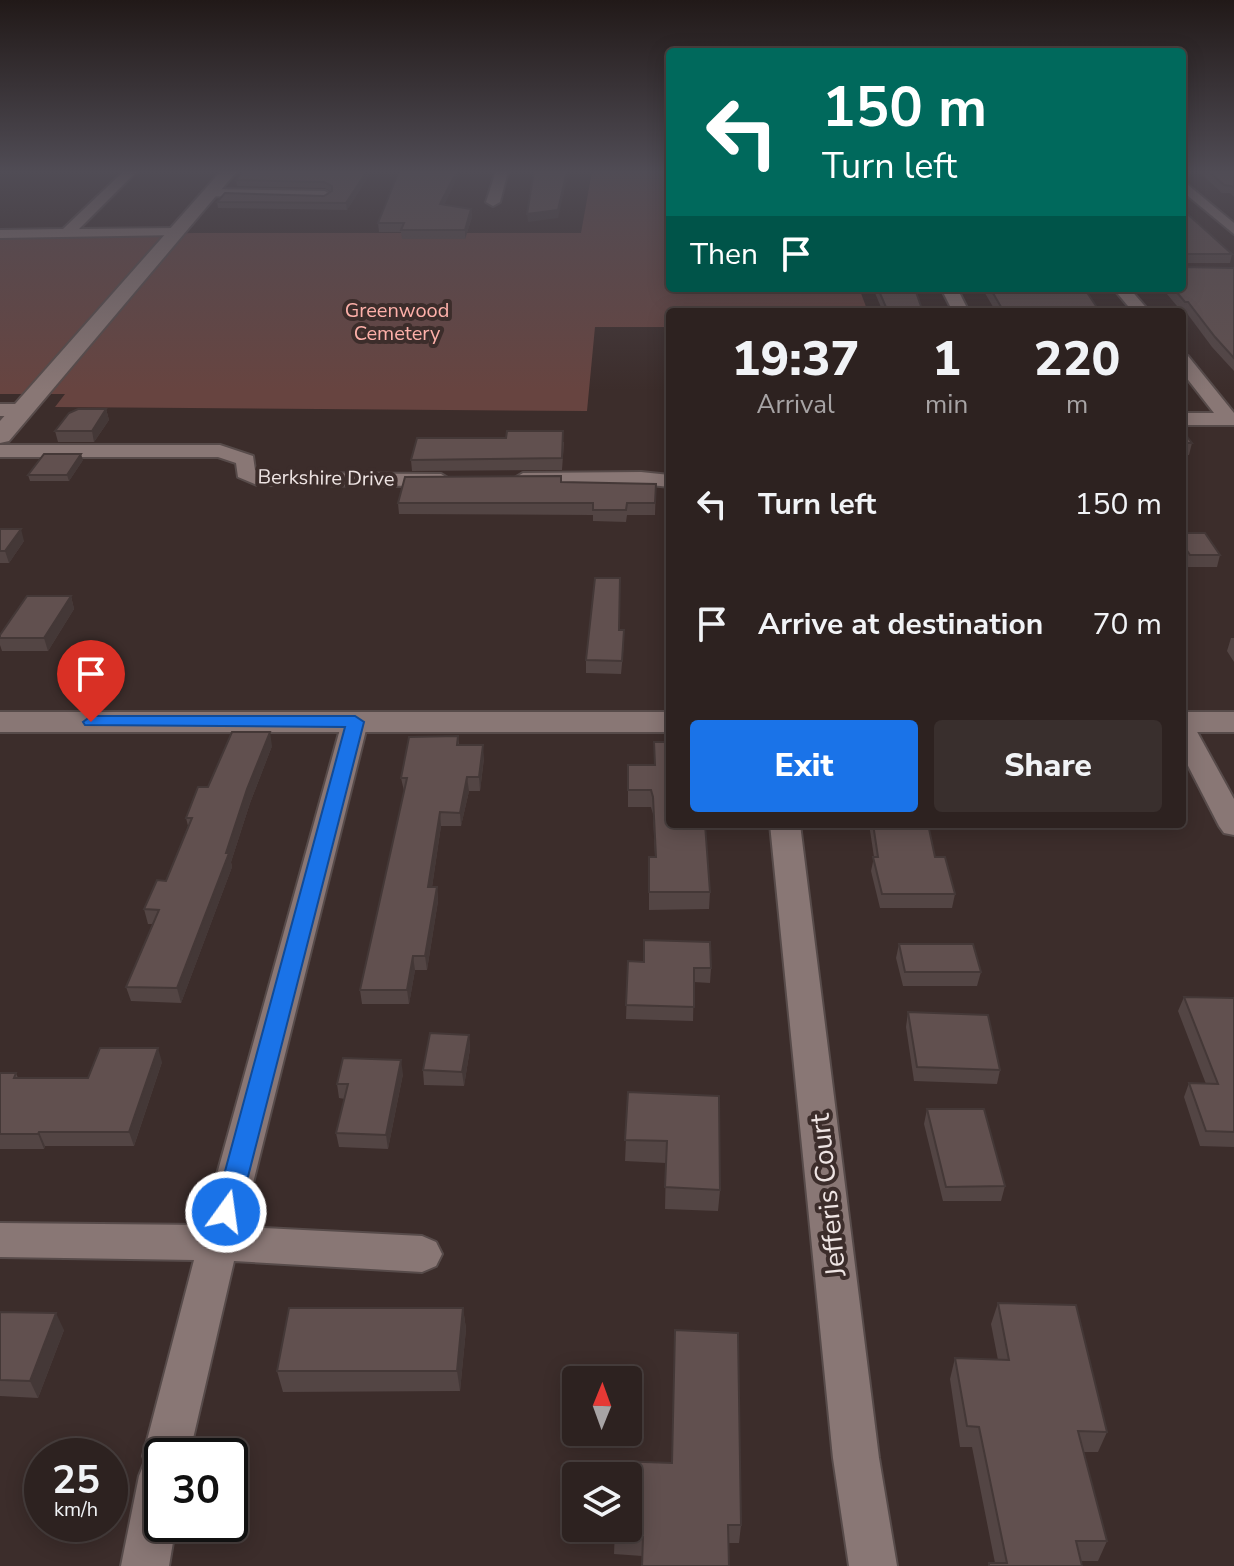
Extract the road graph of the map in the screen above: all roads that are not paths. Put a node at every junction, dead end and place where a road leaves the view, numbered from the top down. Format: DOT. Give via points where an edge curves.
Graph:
graph roads {
  1 [pos="166,244"];
  2 [pos="1124,292"];
  3 [pos="1138,308"];
  4 [pos="1186,365"];
  5 [pos="0,410"];
  6 [pos="22,410"];
  7 [pos="1186,419"];
  8 [pos="1231,419"];
  9 [pos="0,436"];
  10 [pos="0,451"];
  11 [pos="497,479"];
  12 [pos="466,480"];
  13 [pos="664,481"];
  14 [pos="0,722"];
  15 [pos="355,722"];
  16 [pos="666,722"];
  17 [pos="1234,722"];
  18 [pos="1186,725"];
  19 [pos="1186,733"];
  20 [pos="1234,826"];
  21 [pos="785,828"];
  22 [pos="0,1240"];
  23 [pos="219,1243"];
  24 [pos="422,1254"];
  25 [pos="170,1438"];
  26 [pos="150,1542"];
  27 [pos="145,1566"];
  28 [pos="873,1566"];
  1 -- 6 [label="street"];
  2 -- 3 [label="street"];
  4 -- 8 [label="street"];
  5 -- 6 [label="street"];
  6 -- 9 [label="street"];
  7 -- 8 [label="street"];
  10 -- 12 [label="street, Berkshire Drive" via="220,451 246,460 245,473 257,479"];
  11 -- 13 [label="street"];
  14 -- 15 [label="street"];
  15 -- 16 [label="street"];
  15 -- 23 [label="street"];
  17 -- 18 [label="street"];
  19 -- 20 [label="street"];
  21 -- 28 [label="street, Jefferis Court" via="856,1458"];
  22 -- 23 [label="street"];
  23 -- 24 [label="street"];
  23 -- 25 [label="street"];
  26 -- 27 [label="street"];
}
